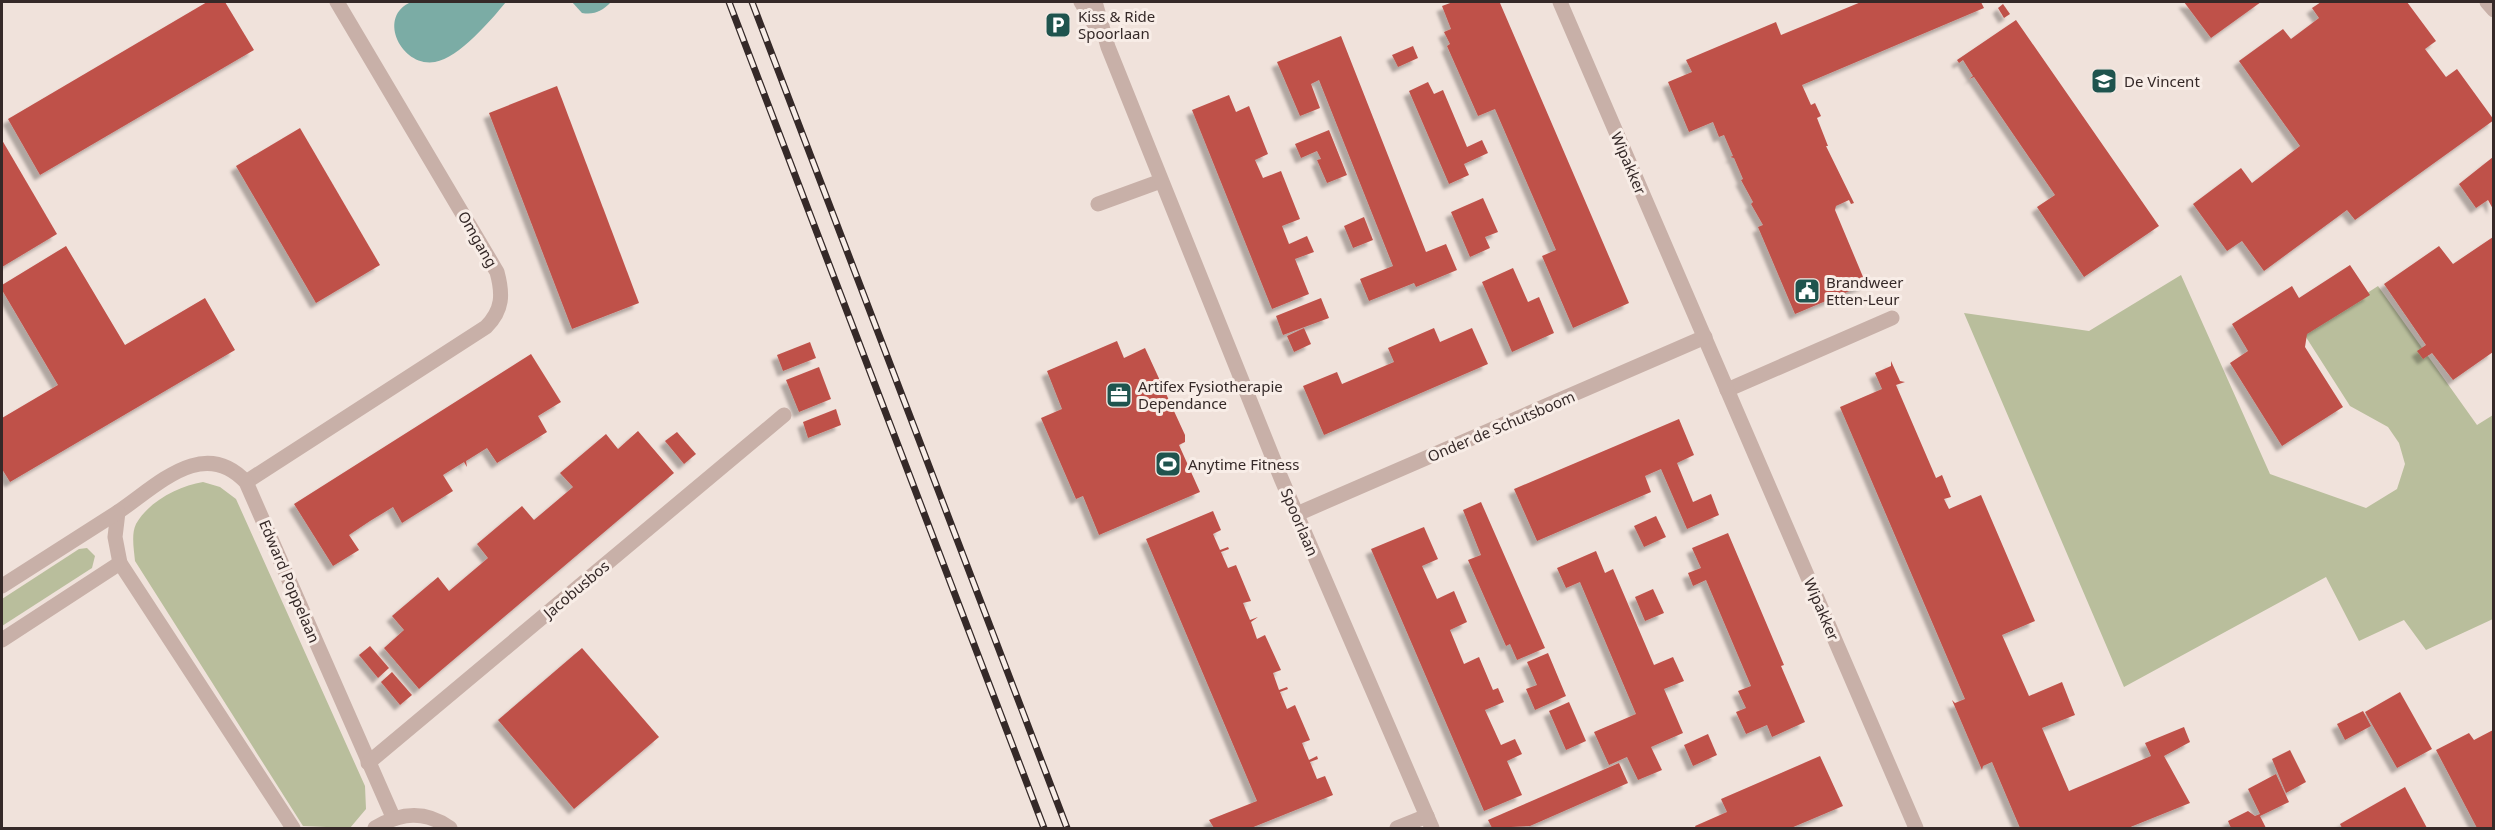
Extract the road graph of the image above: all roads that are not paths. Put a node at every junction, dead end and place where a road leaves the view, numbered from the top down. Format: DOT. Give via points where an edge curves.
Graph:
graph roads {
  1 [pos="337,2"];
  2 [pos="1081,2"];
  3 [pos="1095,2"];
  4 [pos="1560,2"];
  5 [pos="2487,2"];
  6 [pos="2493,10"];
  7 [pos="1108,47"];
  8 [pos="1161,181"];
  9 [pos="1098,204"];
  10 [pos="1892,318"];
  11 [pos="1705,338"];
  12 [pos="1727,390"];
  13 [pos="784,415"];
  14 [pos="246,482"];
  15 [pos="118,512"];
  16 [pos="1297,514"];
  17 [pos="120,563"];
  18 [pos="2,586"];
  19 [pos="2,640"];
  20 [pos="368,763"];
  21 [pos="393,817"];
  22 [pos="1430,822"];
  23 [pos="293,828"];
  24 [pos="375,828"];
  25 [pos="450,828"];
  26 [pos="1397,828"];
  27 [pos="1916,828"];
  1 -- 14 [label="street, Omgang" via="497,272 501,304 486,327"];
  2 -- 7 [label="street, Spoorlaan"];
  3 -- 7 [label="street, Spoorlaan"];
  4 -- 11 [label="street, Wipakker"];
  5 -- 6 [label="street"];
  7 -- 8 [label="street, Spoorlaan"];
  8 -- 9 [label="street"];
  8 -- 16 [label="street, Spoorlaan"];
  10 -- 12 [label="street"];
  11 -- 12 [label="street, Wipakker"];
  11 -- 16 [label="street, Onder de Schutsboom"];
  12 -- 27 [label="street, Wipakker"];
  13 -- 20 [label="street, Jacobusbos"];
  14 -- 15 [label="street" via="226,466 201,462 183,469"];
  14 -- 20 [label="street, Edward Poppelaan"];
  15 -- 17 [label="street" via="115,537"];
  15 -- 18 [label="street"];
  16 -- 22 [label="street, Spoorlaan"];
  17 -- 19 [label="street"];
  17 -- 23 [label="street"];
  20 -- 21 [label="street, Edward Poppelaan"];
  21 -- 24 [label="street"];
  21 -- 25 [label="street" via="415,815 440,821"];
  22 -- 26 [label="street"];
}
